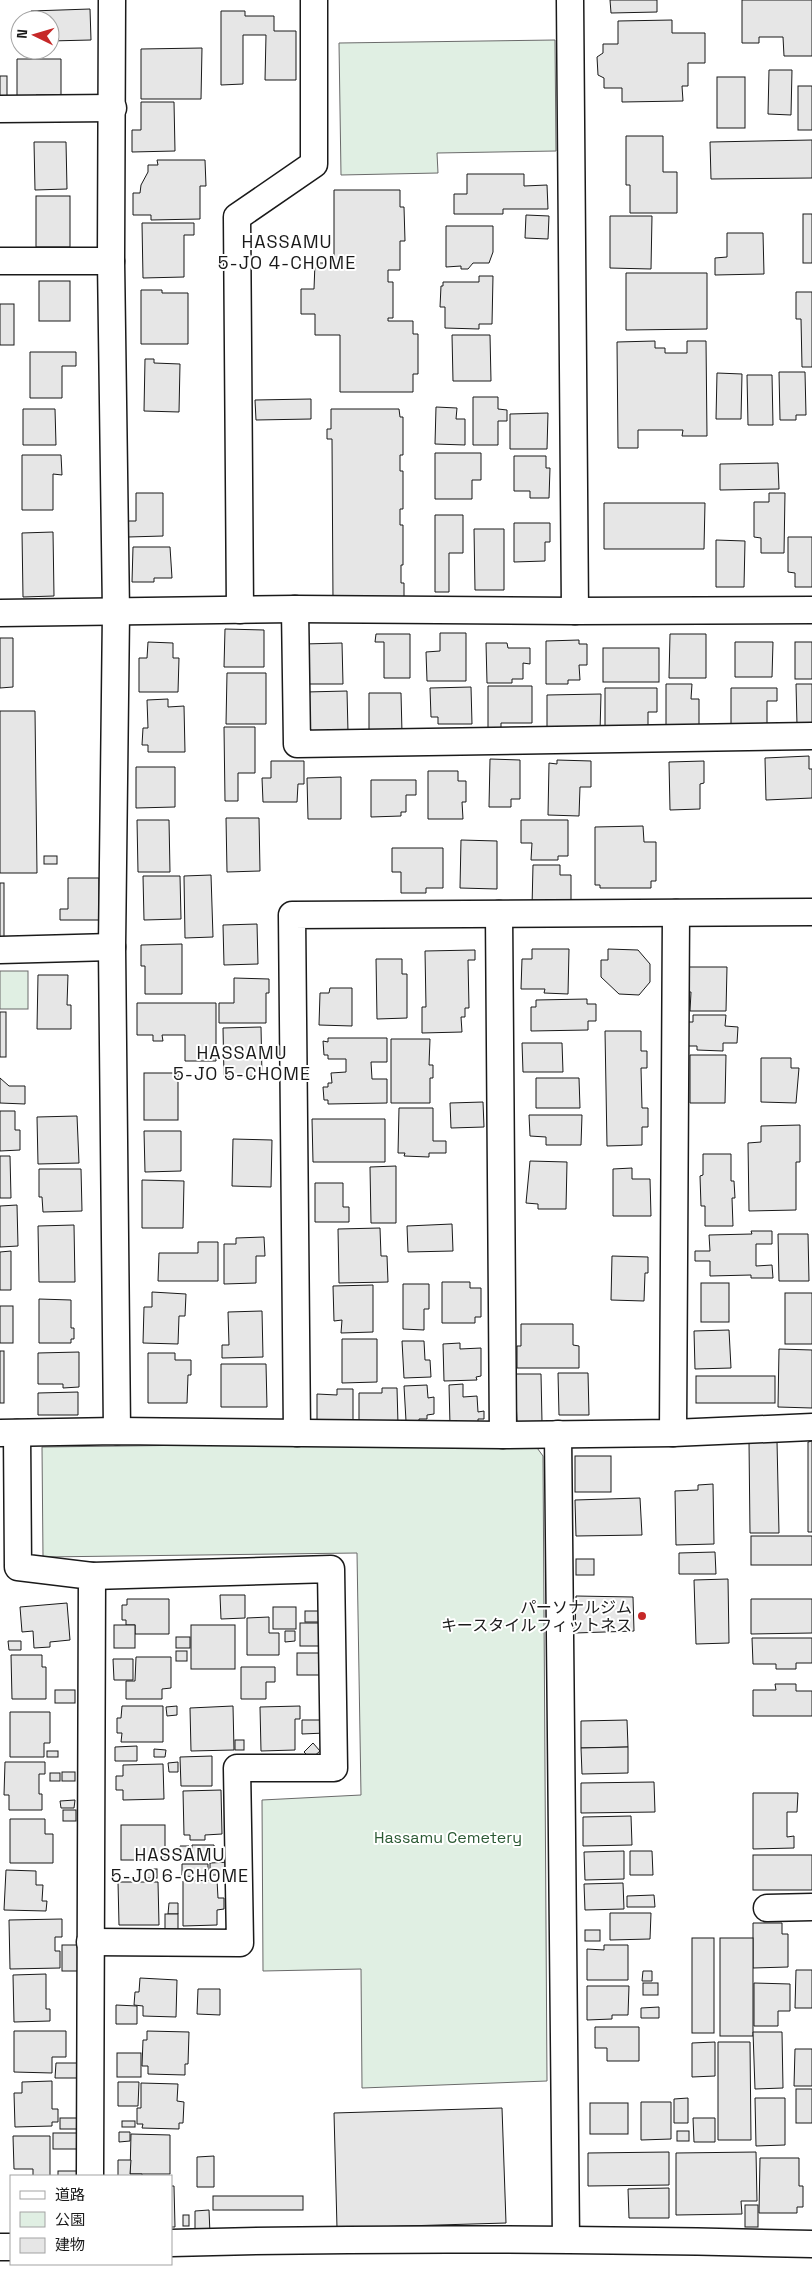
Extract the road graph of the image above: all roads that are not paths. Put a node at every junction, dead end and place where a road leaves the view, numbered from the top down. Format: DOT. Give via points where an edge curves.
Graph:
graph roads {
  1 [pos="112,0"];
  2 [pos="314,0"];
  3 [pos="570,0"];
  4 [pos="113,108"];
  5 [pos="0,109"];
  6 [pos="0,261"];
  7 [pos="112,261"];
  8 [pos="295,609"];
  9 [pos="240,610"];
  10 [pos="812,610"];
  11 [pos="575,611"];
  12 [pos="116,612"];
  13 [pos="0,613"];
  14 [pos="812,736"];
  15 [pos="812,912"];
  16 [pos="676,913"];
  17 [pos="499,914"];
  18 [pos="112,947"];
  19 [pos="0,950"];
  20 [pos="812,1427"];
  21 [pos="117,1431"];
  22 [pos="8,1433"];
  23 [pos="297,1433"];
  24 [pos="673,1433"];
  25 [pos="558,1434"];
  26 [pos="503,1435"];
  27 [pos="92,1576"];
  28 [pos="812,1907"];
  29 [pos="768,1908"];
  30 [pos="90,1942"];
  31 [pos="90,2175"];
  32 [pos="566,2239"];
  33 [pos="172,2243"];
  34 [pos="812,2244"];
  1 -- 4 [label="street"];
  2 -- 9 [label="street" via="314,164 237,217"];
  3 -- 11 [label="street"];
  4 -- 5 [label="street"];
  4 -- 7 [label="street"];
  6 -- 7 [label="street"];
  7 -- 12 [label="street"];
  8 -- 9 [label="street"];
  8 -- 11 [label="street"];
  8 -- 14 [label="street" via="297,744"];
  9 -- 12 [label="street"];
  10 -- 11 [label="street"];
  12 -- 13 [label="street"];
  12 -- 18 [label="street"];
  15 -- 16 [label="street"];
  16 -- 17 [label="street"];
  16 -- 24 [label="street"];
  17 -- 23 [label="street" via="292,916"];
  17 -- 26 [label="street"];
  18 -- 19 [label="street"];
  18 -- 21 [label="street"];
  20 -- 24 [label="street"];
  21 -- 22 [label="street"];
  21 -- 23 [label="street"];
  22 -- 27 [label="street" via="18,1567"];
  23 -- 26 [label="street"];
  24 -- 25 [label="street"];
  25 -- 26 [label="street"];
  25 -- 32 [label="street"];
  27 -- 30 [label="street"];
  27 -- 30 [label="street" via="331,1569 334,1768 237,1768 240,1944"];
  28 -- 29 [label="street"];
  30 -- 31 [label="street"];
  32 -- 33 [label="street"];
  32 -- 34 [label="street"];
}
